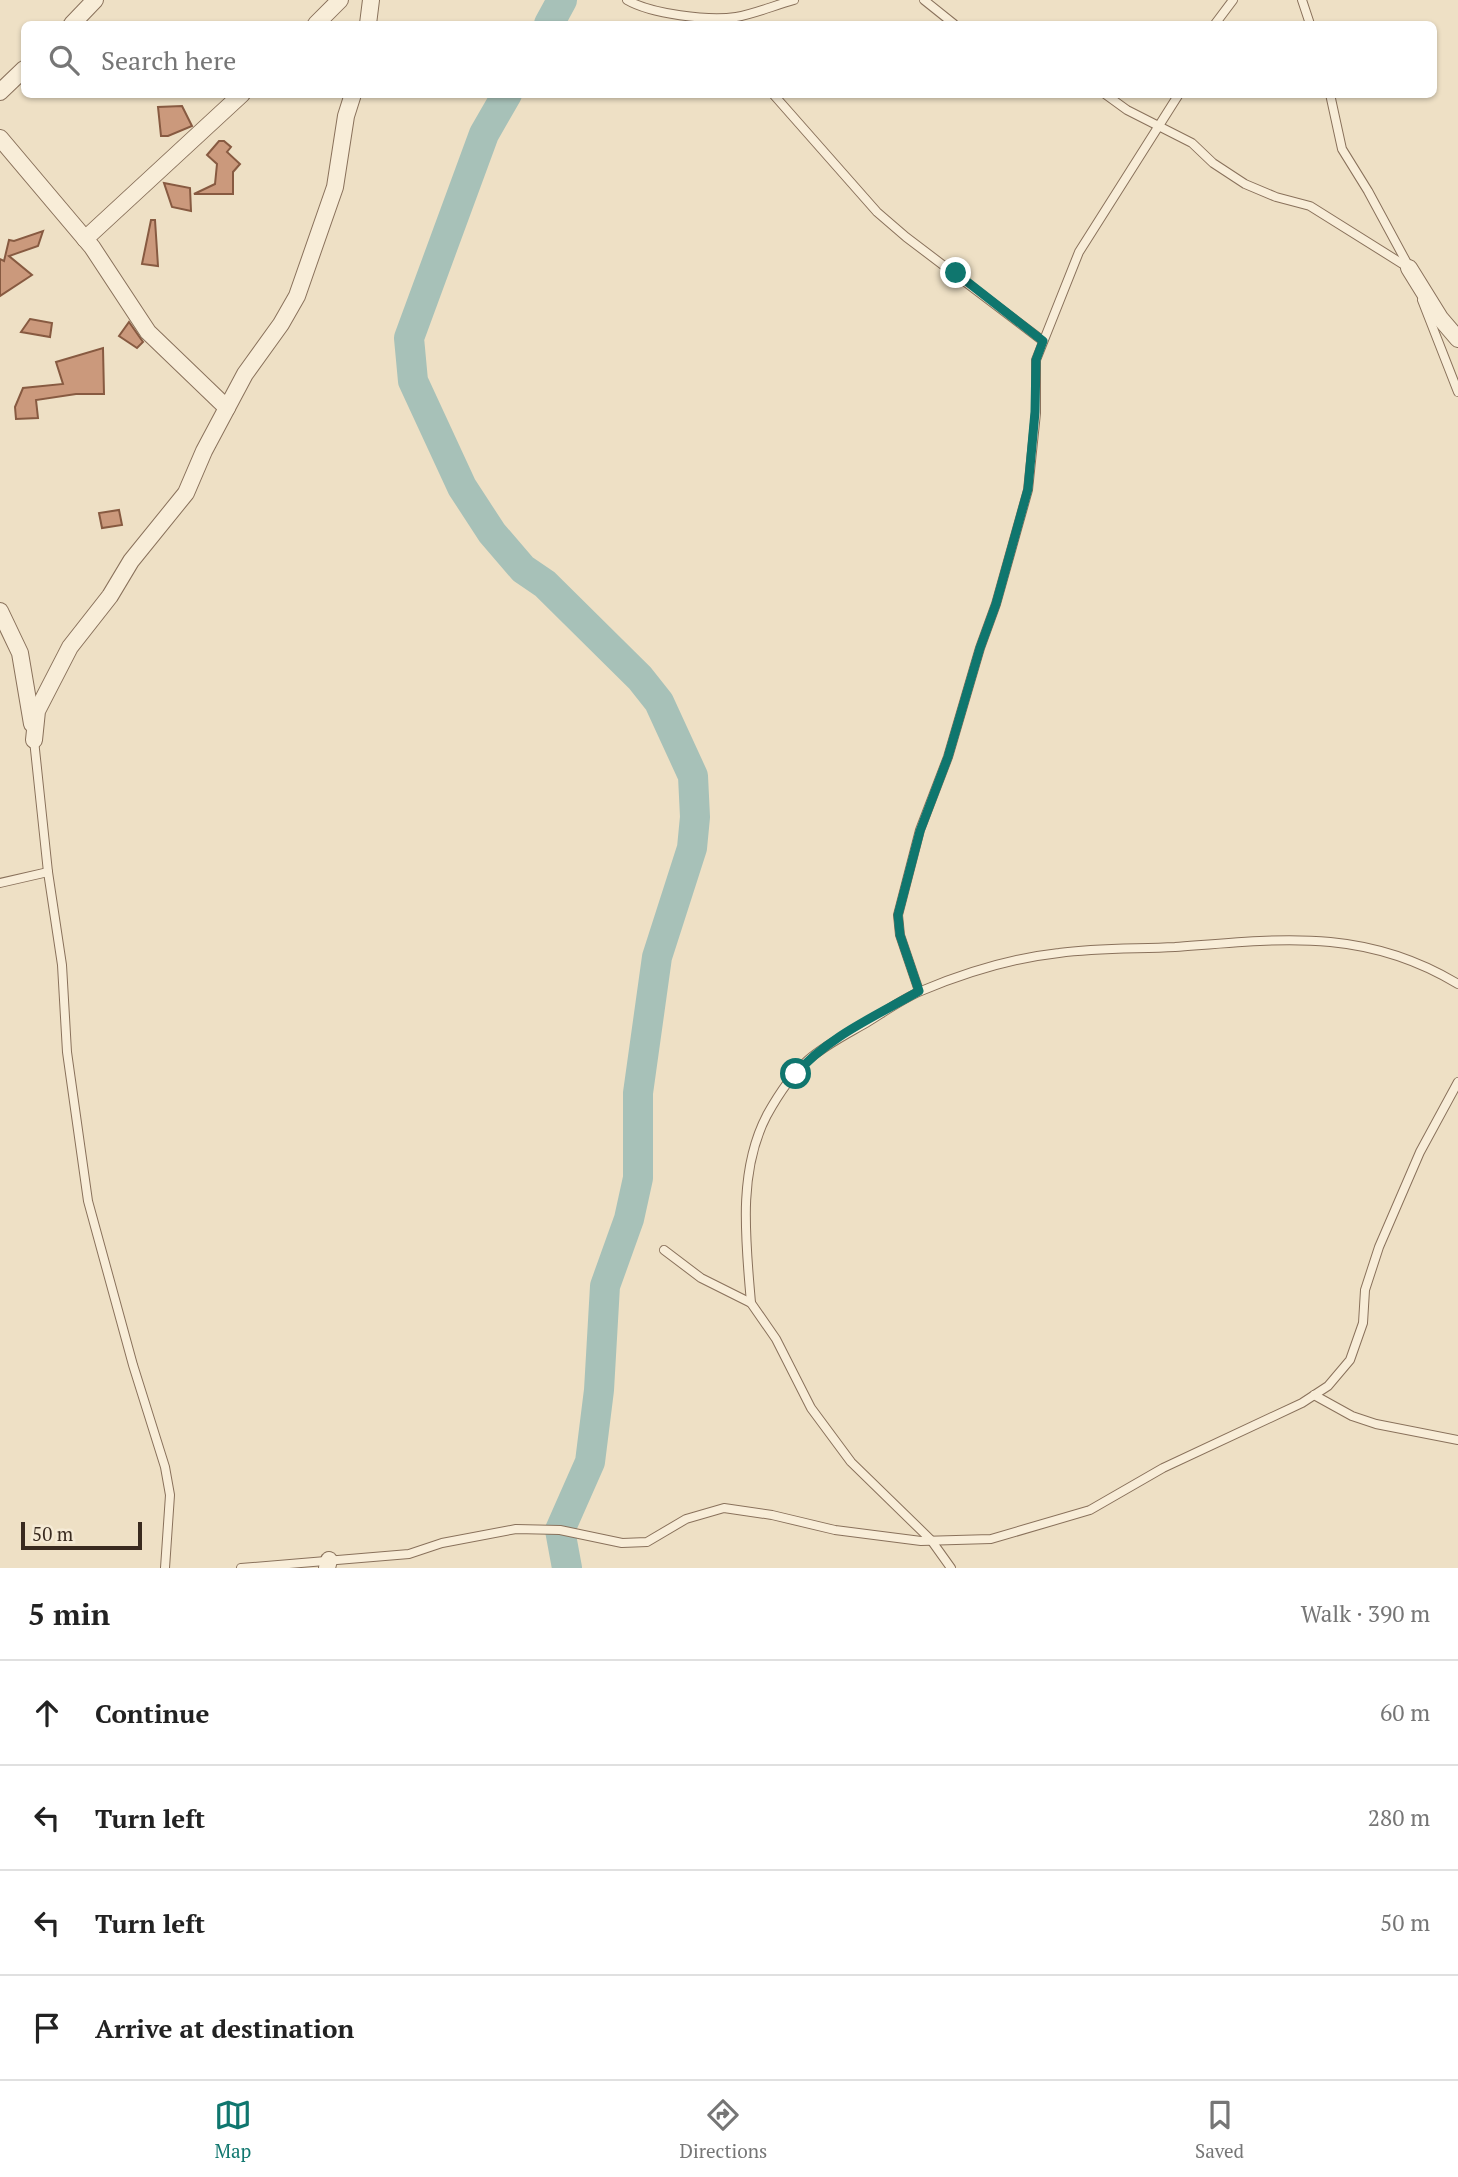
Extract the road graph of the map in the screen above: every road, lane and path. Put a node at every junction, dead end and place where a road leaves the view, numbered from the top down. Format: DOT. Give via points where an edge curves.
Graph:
graph roads {
  1 [pos="96,0"];
  2 [pos="340,0"];
  3 [pos="371,0"];
  4 [pos="627,0"];
  5 [pos="794,0"];
  6 [pos="924,0"];
  7 [pos="1233,0"];
  8 [pos="1302,0"];
  9 [pos="75,21"];
  10 [pos="319,21"];
  11 [pos="368,21"];
  12 [pos="721,21"];
  13 [pos="950,21"];
  14 [pos="1217,21"];
  15 [pos="1309,21"];
  16 [pos="21,72"];
  17 [pos="0,92"];
  18 [pos="238,98"];
  19 [pos="352,98"];
  20 [pos="777,98"];
  21 [pos="1110,98"];
  22 [pos="1177,98"];
  23 [pos="1331,98"];
  24 [pos="1160,125"];
  25 [pos="0,138"];
  26 [pos="85,239"];
  27 [pos="1409,268"];
  28 [pos="1458,339"];
  29 [pos="1043,341"];
  30 [pos="1458,392"];
  31 [pos="227,408"];
  32 [pos="0,611"];
  33 [pos="34,740"];
  34 [pos="48,872"];
  35 [pos="0,883"];
  36 [pos="1458,984"];
  37 [pos="919,991"];
  38 [pos="1458,1082"];
  39 [pos="664,1250"];
  40 [pos="751,1303"];
  41 [pos="1314,1395"];
  42 [pos="1458,1440"];
  43 [pos="931,1540"];
  44 [pos="328,1564"];
  45 [pos="165,1568"];
  46 [pos="241,1568"];
  47 [pos="951,1568"];
  1 -- 9 [label="street"];
  2 -- 10 [label="street"];
  3 -- 11 [label="street"];
  4 -- 12 [label="lane" via="650,10"];
  5 -- 12 [label="lane"];
  6 -- 13 [label="lane"];
  7 -- 14 [label="lane"];
  8 -- 15 [label="lane"];
  16 -- 17 [label="street"];
  18 -- 26 [label="street"];
  19 -- 31 [label="street" via="335,187 297,296"];
  20 -- 29 [label="lane" via="877,212"];
  21 -- 24 [label="lane"];
  22 -- 24 [label="lane"];
  23 -- 27 [label="lane" via="1342,149"];
  24 -- 27 [label="lane" via="1245,184 1310,206"];
  24 -- 29 [label="lane" via="1079,252"];
  25 -- 26 [label="street"];
  26 -- 31 [label="street" via="148,332"];
  27 -- 28 [label="street"];
  27 -- 30 [label="lane"];
  29 -- 37 [label="lane" via="1036,360 1028,489 898,915"];
  31 -- 33 [label="street" via="187,493 70,647 37,711"];
  32 -- 33 [label="street" via="20,653"];
  33 -- 34 [label="lane"];
  34 -- 35 [label="lane"];
  34 -- 45 [label="lane" via="88,1201 170,1494"];
  36 -- 37 [label="lane" via="1390,952 1290,939 1059,953 1017,960"];
  37 -- 40 [label="lane" via="807,1061 767,1116 752,1154 748,1193"];
  38 -- 41 [label="lane" via="1420,1152 1379,1247 1350,1360"];
  39 -- 40 [label="lane" via="701,1278"];
  40 -- 43 [label="lane" via="776,1339 811,1408 843,1452"];
  41 -- 42 [label="lane" via="1376,1424"];
  41 -- 43 [label="lane" via="1163,1468 1090,1510 991,1539"];
  43 -- 44 [label="lane" via="835,1530 724,1508 686,1519 647,1542 622,1544 560,1530 516,1530 442,1543 410,1554"];
  43 -- 47 [label="lane"];
  44 -- 46 [label="lane"];
}
